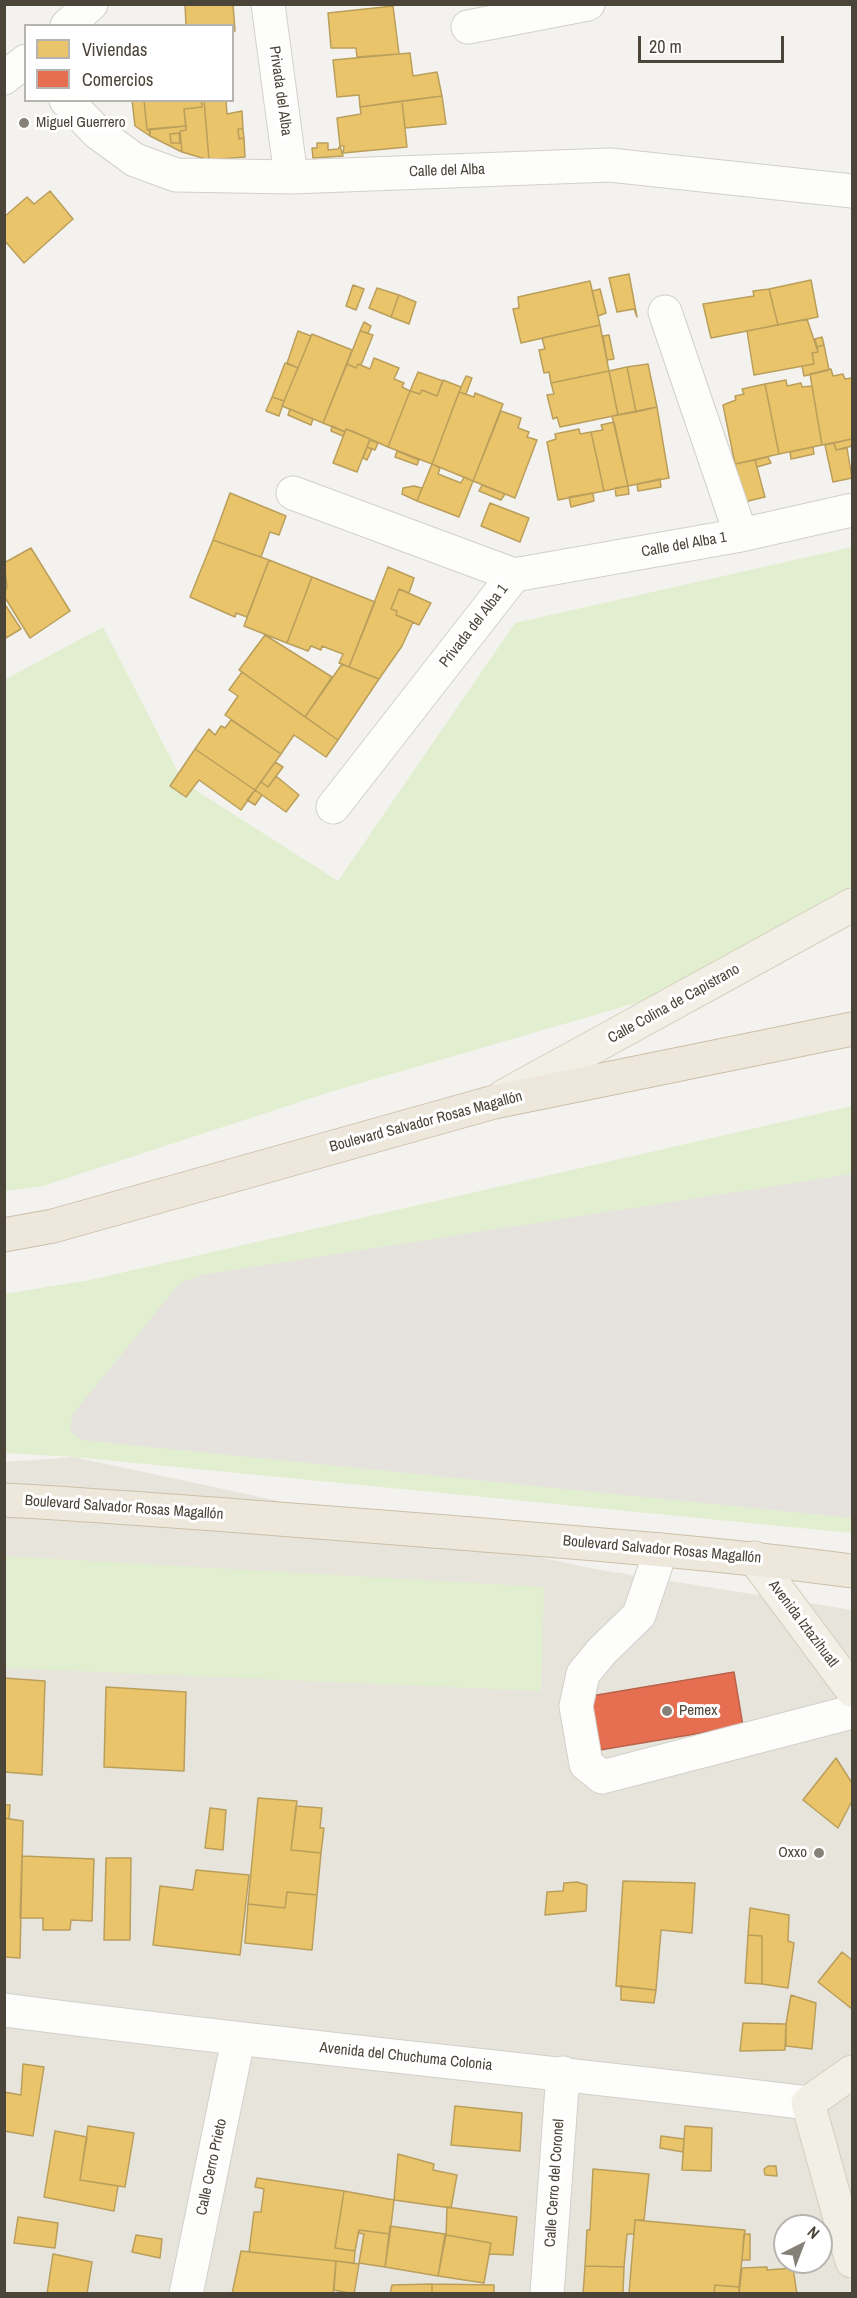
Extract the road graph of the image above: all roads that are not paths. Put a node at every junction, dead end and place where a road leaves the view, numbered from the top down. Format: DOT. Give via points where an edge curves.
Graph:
graph roads {
  1 [pos="91,4"];
  2 [pos="268,4"];
  3 [pos="588,4"];
  4 [pos="537,10"];
  5 [pos="69,24"];
  6 [pos="468,27"];
  7 [pos="24,63"];
  8 [pos="4,78"];
  9 [pos="68,102"];
  10 [pos="291,177"];
  11 [pos="852,191"];
  12 [pos="665,312"];
  13 [pos="293,493"];
  14 [pos="852,510"];
  15 [pos="741,535"];
  16 [pos="514,575"];
  17 [pos="333,807"];
  18 [pos="852,905"];
  19 [pos="852,1029"];
  20 [pos="494,1102"];
  21 [pos="4,1235"];
  22 [pos="4,1500"];
  23 [pos="661,1550"];
  24 [pos="754,1558"];
  25 [pos="852,1571"];
  26 [pos="852,1690"];
  27 [pos="852,1712"];
  28 [pos="4,2010"];
  29 [pos="238,2040"];
  30 [pos="852,2072"];
  31 [pos="562,2073"];
  32 [pos="808,2103"];
  33 [pos="852,2261"];
  34 [pos="186,2294"];
  35 [pos="547,2294"];
  1 -- 5 [label="street"];
  2 -- 10 [label="street, Privada del Alba"];
  3 -- 4 [label="street"];
  4 -- 6 [label="street"];
  7 -- 8 [label="street"];
  9 -- 10 [label="street, Calle del Alba" via="98,133 135,160 176,175"];
  10 -- 11 [label="street, Calle del Alba" via="610,165"];
  12 -- 15 [label="street"];
  13 -- 16 [label="street, Privada del Alba 1"];
  14 -- 15 [label="street, Calle del Alba 1"];
  15 -- 16 [label="street, Calle del Alba 1"];
  16 -- 17 [label="street, Privada del Alba 1"];
  18 -- 20 [label="main road, Calle Colina de Capistrano"];
  19 -- 20 [label="highway, Boulevard Salvador Rosas Magallón"];
  20 -- 21 [label="highway, Boulevard Salvador Rosas Magallón" via="53,1226"];
  22 -- 23 [label="highway, Boulevard Salvador Rosas Magallón" via="110,1505"];
  23 -- 24 [label="highway, Boulevard Salvador Rosas Magallón"];
  23 -- 27 [label="street" via="639,1615 583,1674 576,1706 586,1764 602,1777"];
  24 -- 25 [label="highway, Boulevard Salvador Rosas Magallón"];
  24 -- 26 [label="main road, Avenida Iztazihuatl"];
  28 -- 29 [label="street, Avenida del Chuchuma Colonia"];
  29 -- 31 [label="street, Avenida del Chuchuma Colonia"];
  29 -- 34 [label="street, Calle Cerro Prieto"];
  30 -- 32 [label="main road"];
  31 -- 32 [label="street, Avenida del Chuchuma Colonia"];
  31 -- 35 [label="street, Calle Cerro del Coronel"];
  32 -- 33 [label="main road"];
}
